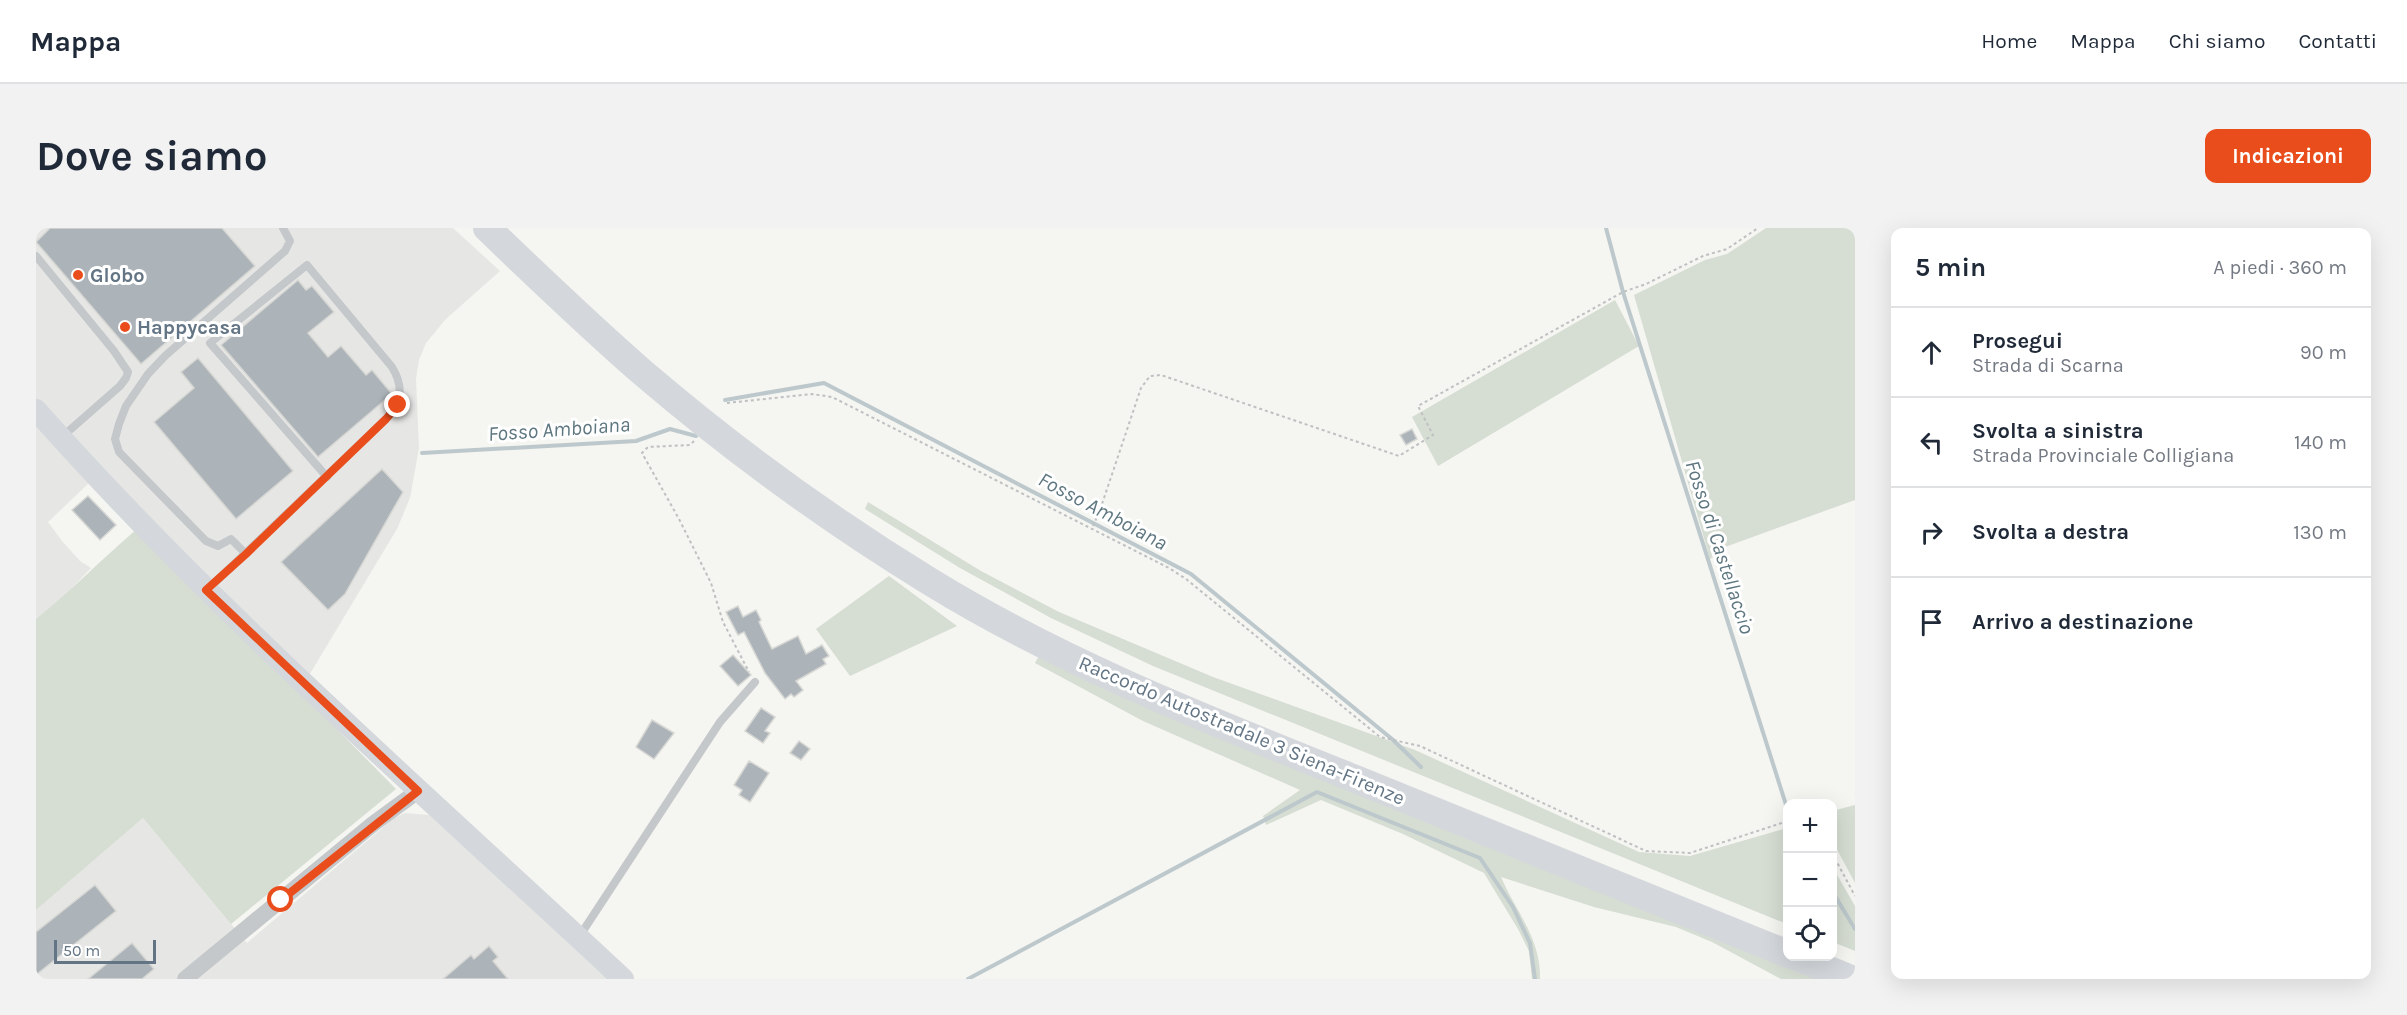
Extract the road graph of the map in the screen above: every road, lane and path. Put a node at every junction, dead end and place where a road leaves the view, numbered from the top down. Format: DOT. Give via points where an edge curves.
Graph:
graph roads {
  1 [pos="284,228"];
  2 [pos="487,228"];
  3 [pos="1758,228"];
  4 [pos="513,230"];
  5 [pos="36,256"];
  6 [pos="648,366"];
  7 [pos="727,403"];
  8 [pos="36,410"];
  9 [pos="60,438"];
  10 [pos="698,438"];
  11 [pos="784,474"];
  12 [pos="327,477"];
  13 [pos="1092,527"];
  14 [pos="246,554"];
  15 [pos="206,590"];
  16 [pos="755,682"];
  17 [pos="418,791"];
  18 [pos="1783,823"];
  19 [pos="1837,861"];
  20 [pos="1855,896"];
  21 [pos="1783,933"];
  22 [pos="579,938"];
  23 [pos="1783,952"];
  24 [pos="1837,955"];
  25 [pos="1805,961"];
  26 [pos="1855,962"];
  27 [pos="185,979"];
  28 [pos="623,979"];
  29 [pos="1851,979"];
  1 -- 14 [label="lane" via="290,241 285,251 156,365 126,406 116,434 119,452 206,541 218,546 231,539"];
  2 -- 6 [label="highway, Raccordo Autostradale 3 Siena-Firenze"];
  3 -- 13 [label="path" via="1726,249 1623,292 1418,406 1433,435 1400,456 1161,375 1150,376 1141,387"];
  4 -- 6 [label="highway, Raccordo Autostradale 3 Siena-Firenze"];
  5 -- 9 [label="lane" via="128,372 120,386"];
  6 -- 11 [label="highway, Raccordo Autostradale 3 Siena-Firenze"];
  7 -- 13 [label="path" via="812,394 832,397"];
  8 -- 9 [label="main road"];
  9 -- 15 [label="main road"];
  10 -- 16 [label="path" via="690,445 648,447 642,453 711,583 723,622"];
  11 -- 21 [label="highway, Raccordo Autostradale 3 Siena-Firenze" via="958,580 1085,648"];
  11 -- 23 [label="highway, Raccordo Autostradale 3 Siena-Firenze" via="833,520 932,582 1015,630 1133,688"];
  12 -- 12 [label="lane" via="394,410 400,399 400,386 392,367 307,265 210,343"];
  12 -- 14 [label="lane"];
  13 -- 18 [label="path" via="1186,579 1380,736 1420,746 1646,851 1690,853"];
  14 -- 15 [label="lane"];
  15 -- 17 [label="main road"];
  16 -- 22 [label="lane" via="720,722"];
  17 -- 22 [label="main road"];
  17 -- 27 [label="street"];
  19 -- 20 [label="path"];
  22 -- 28 [label="main road"];
  24 -- 26 [label="highway"];
  25 -- 29 [label="highway"];
}
